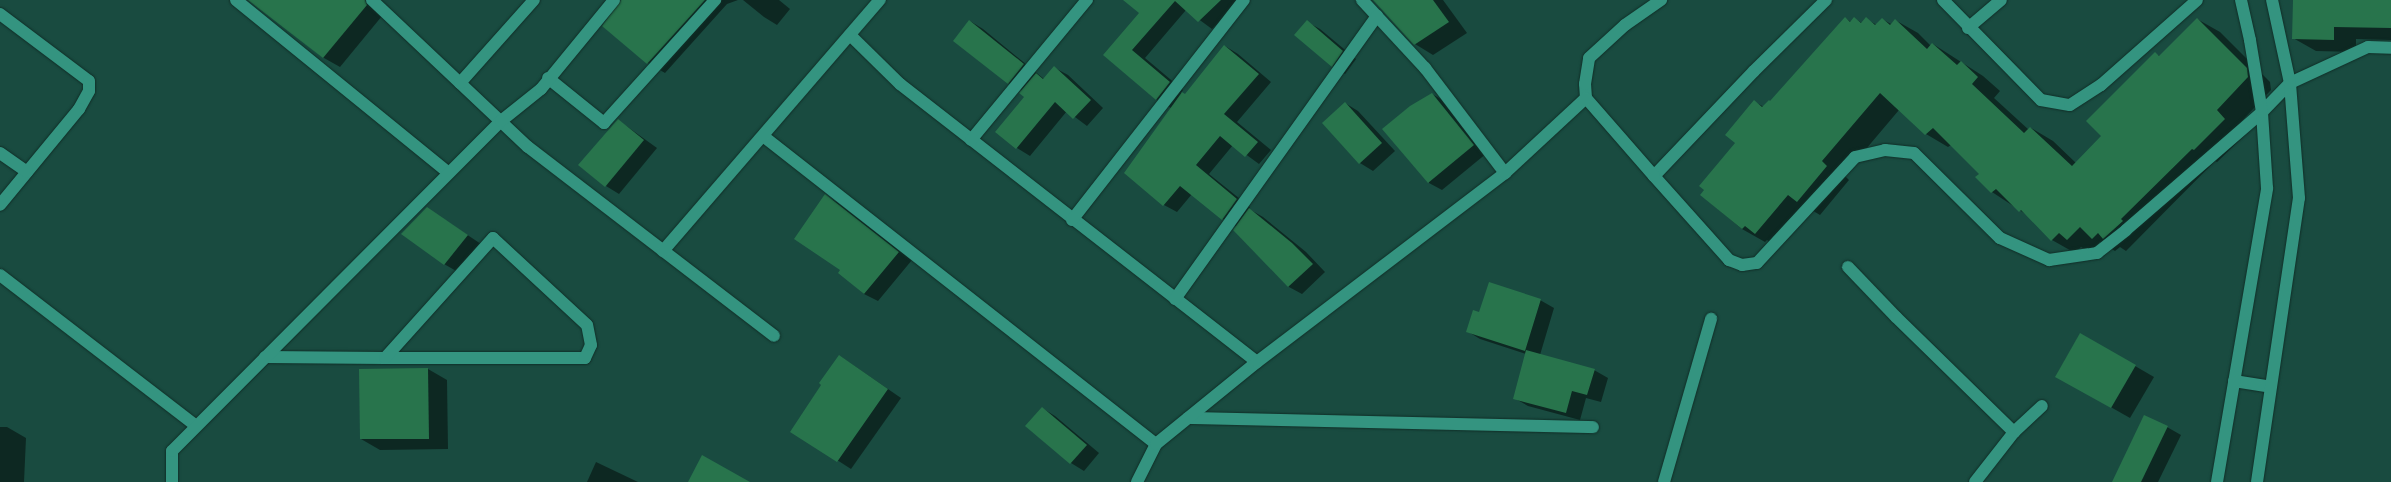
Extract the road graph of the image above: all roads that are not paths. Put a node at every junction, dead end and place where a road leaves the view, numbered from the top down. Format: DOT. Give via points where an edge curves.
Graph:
graph roads {
  1 [pos="236,0"];
  2 [pos="372,0"];
  3 [pos="534,0"];
  4 [pos="614,0"];
  5 [pos="715,0"];
  6 [pos="880,0"];
  7 [pos="1087,0"];
  8 [pos="1244,0"];
  9 [pos="1362,0"];
  10 [pos="1661,0"];
  11 [pos="1826,0"];
  12 [pos="1943,0"];
  13 [pos="2001,0"];
  14 [pos="2197,0"];
  15 [pos="2241,0"];
  16 [pos="2272,0"];
  17 [pos="0,14"];
  18 [pos="1377,16"];
  19 [pos="1968,28"];
  20 [pos="850,35"];
  21 [pos="2391,48"];
  22 [pos="548,78"];
  23 [pos="460,83"];
  24 [pos="2290,83"];
  25 [pos="1586,98"];
  26 [pos="2262,112"];
  27 [pos="501,121"];
  28 [pos="763,136"];
  29 [pos="971,140"];
  30 [pos="0,153"];
  31 [pos="27,172"];
  32 [pos="449,173"];
  33 [pos="1505,173"];
  34 [pos="1654,176"];
  35 [pos="0,205"];
  36 [pos="1072,220"];
  37 [pos="663,251"];
  38 [pos="1848,267"];
  39 [pos="0,275"];
  40 [pos="1175,299"];
  41 [pos="1711,319"];
  42 [pos="774,336"];
  43 [pos="265,357"];
  44 [pos="385,358"];
  45 [pos="1257,362"];
  46 [pos="2234,381"];
  47 [pos="2271,387"];
  48 [pos="2042,406"];
  49 [pos="1188,418"];
  50 [pos="196,426"];
  51 [pos="1593,427"];
  52 [pos="2014,432"];
  53 [pos="1156,444"];
  54 [pos="172,482"];
  55 [pos="1137,482"];
  56 [pos="1664,482"];
  57 [pos="1975,482"];
  58 [pos="2217,482"];
  59 [pos="2257,482"];
  1 -- 32 [label="street"];
  2 -- 23 [label="street"];
  3 -- 23 [label="street"];
  4 -- 22 [label="street"];
  5 -- 22 [label="street" via="604,123"];
  6 -- 20 [label="street"];
  7 -- 29 [label="street"];
  8 -- 36 [label="street"];
  9 -- 18 [label="street"];
  10 -- 25 [label="street" via="1624,25 1589,58 1585,84"];
  11 -- 34 [label="street"];
  12 -- 19 [label="street"];
  13 -- 19 [label="street"];
  14 -- 19 [label="street" via="2101,85 2070,105 2041,100"];
  15 -- 26 [label="street"];
  16 -- 24 [label="street"];
  17 -- 31 [label="street" via="89,81 89,91 79,108"];
  18 -- 33 [label="street" via="1425,68"];
  18 -- 40 [label="street"];
  20 -- 28 [label="street"];
  20 -- 29 [label="street" via="900,84"];
  21 -- 24 [label="street" via="2368,47"];
  22 -- 27 [label="street" via="541,89"];
  23 -- 27 [label="street"];
  24 -- 26 [label="street"];
  24 -- 47 [label="street" via="2299,198"];
  25 -- 33 [label="street"];
  25 -- 34 [label="street"];
  26 -- 34 [label="street" via="2097,253 2049,260 2000,238 1914,153 1885,150 1855,157 1757,263 1742,265 1730,260"];
  26 -- 46 [label="street" via="2267,188"];
  27 -- 32 [label="street"];
  27 -- 37 [label="street" via="528,147"];
  28 -- 37 [label="street"];
  28 -- 53 [label="street"];
  29 -- 36 [label="street"];
  30 -- 31 [label="street"];
  31 -- 35 [label="street"];
  32 -- 43 [label="street"];
  33 -- 45 [label="street"];
  36 -- 40 [label="street"];
  37 -- 42 [label="street"];
  38 -- 52 [label="street"];
  39 -- 50 [label="street"];
  40 -- 45 [label="street"];
  41 -- 56 [label="street"];
  43 -- 44 [label="street"];
  43 -- 50 [label="street"];
  44 -- 44 [label="street" via="493,238 587,325 591,345 585,358"];
  45 -- 49 [label="street"];
  46 -- 47 [label="street"];
  46 -- 58 [label="street"];
  47 -- 59 [label="street"];
  48 -- 52 [label="street"];
  49 -- 51 [label="street"];
  49 -- 53 [label="street"];
  50 -- 54 [label="street" via="172,451"];
  52 -- 57 [label="street"];
  53 -- 55 [label="street"];
}
